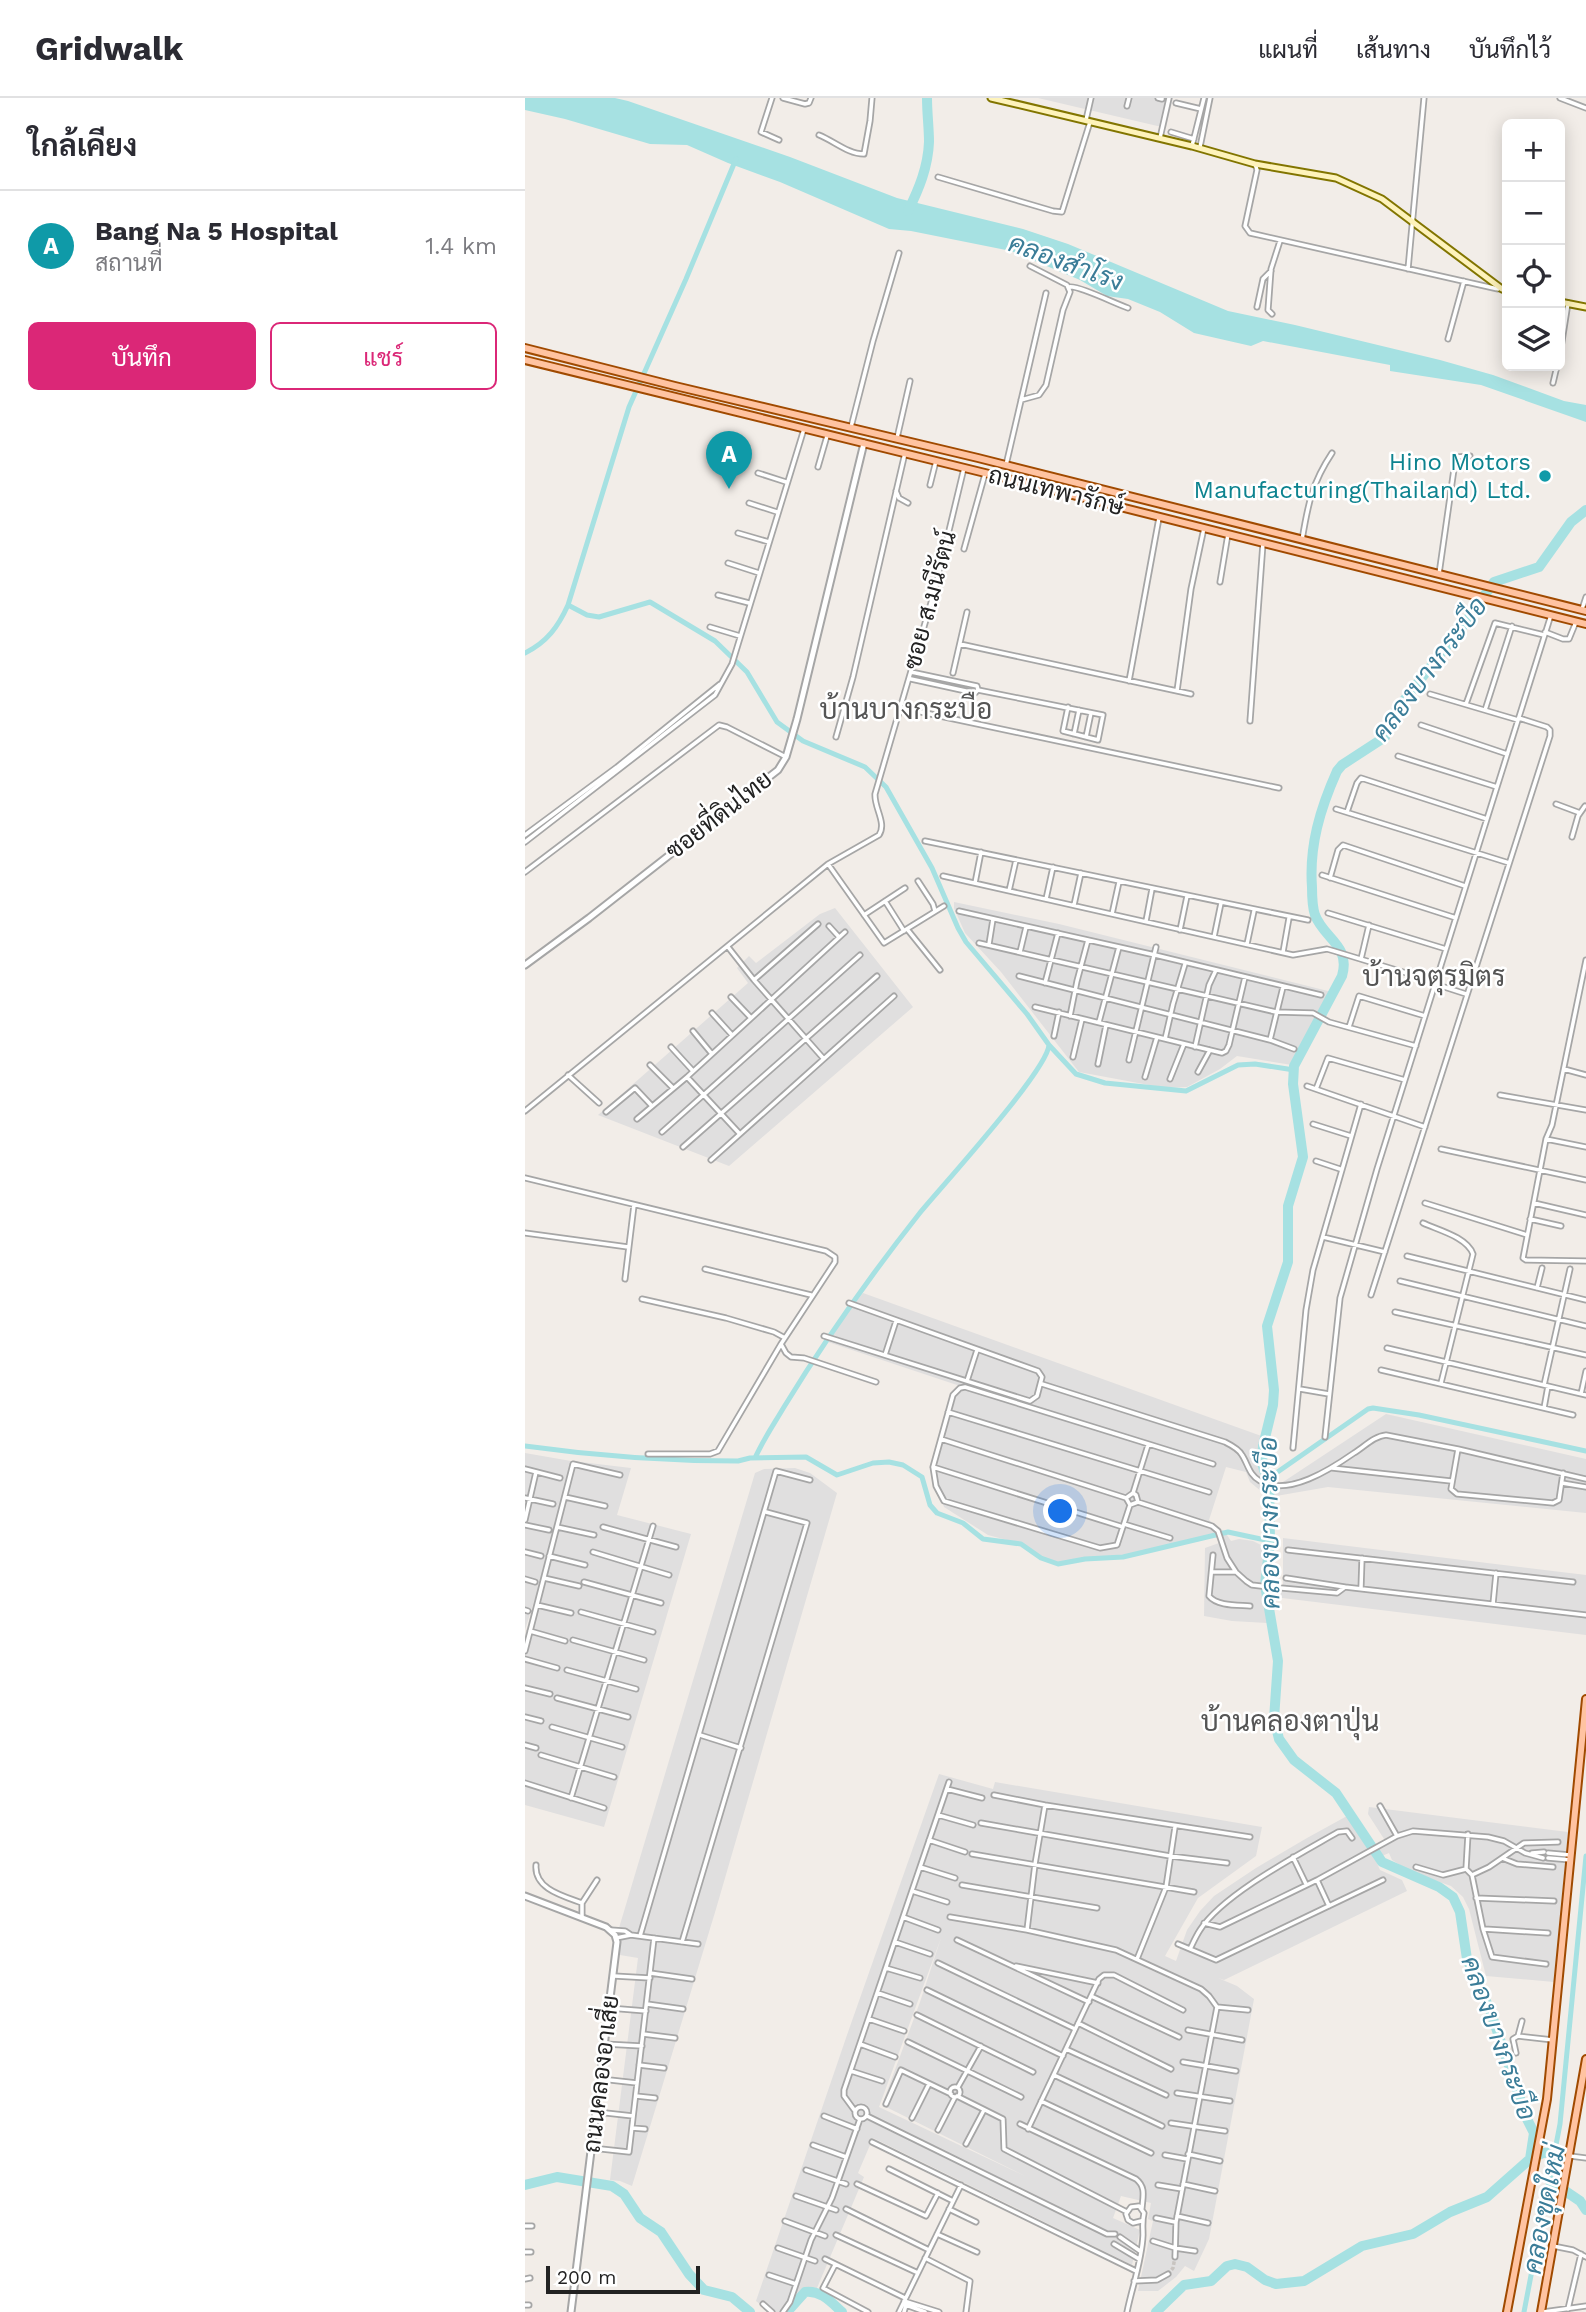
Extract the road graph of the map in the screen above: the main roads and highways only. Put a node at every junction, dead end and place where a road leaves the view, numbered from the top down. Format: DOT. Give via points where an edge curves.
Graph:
graph roads {
  1 [pos="991,98"];
  2 [pos="1502,288"];
  3 [pos="1565,303"];
  4 [pos="1586,307"];
  5 [pos="525,348"];
  6 [pos="525,360"];
  7 [pos="1350,552"];
  8 [pos="1347,564"];
  9 [pos="1584,610"];
  10 [pos="1586,624"];
  11 [pos="1586,1702"];
  12 [pos="1586,2059"];
  13 [pos="1507,2312"];
  14 [pos="1542,2312"];
  1 -- 2 [label="main road" via="1255,164 1336,178 1382,199"];
  3 -- 4 [label="main road"];
  5 -- 7 [label="main road, ถนนเทพารักษ์"];
  6 -- 8 [label="main road, ถนนเทพารักษ์"];
  7 -- 8 [label="main road"];
  7 -- 9 [label="main road, ถนนเทพารักษ์"];
  8 -- 10 [label="main road, ถนนเทพารักษ์"];
  11 -- 13 [label="main road" via="1541,2137"];
  12 -- 14 [label="main road"];
}
